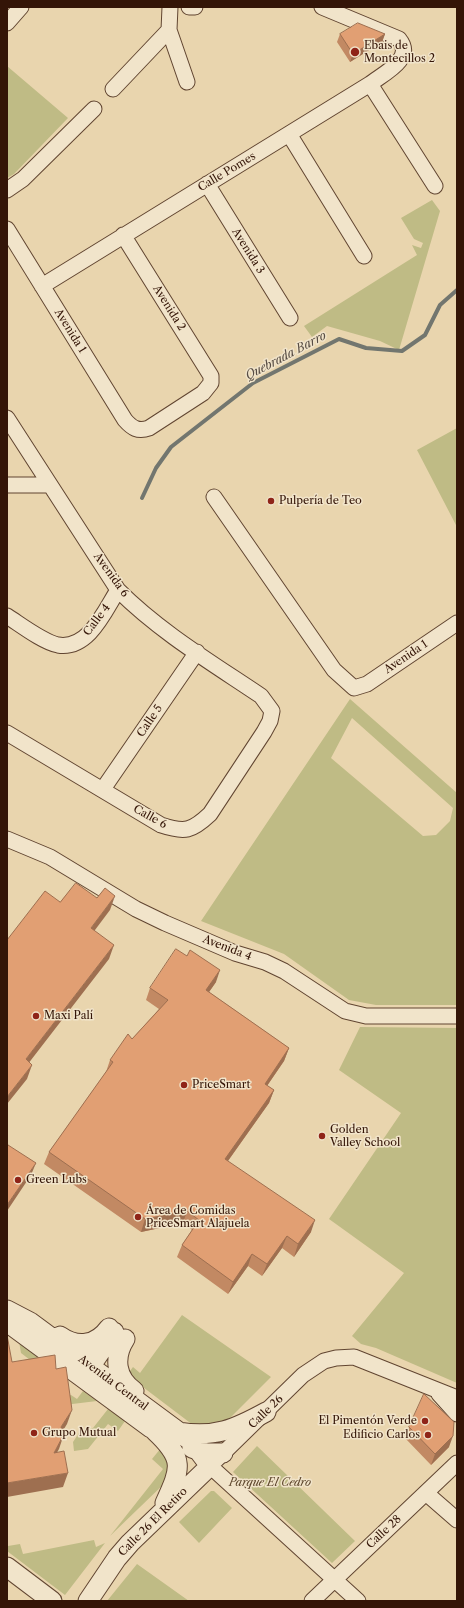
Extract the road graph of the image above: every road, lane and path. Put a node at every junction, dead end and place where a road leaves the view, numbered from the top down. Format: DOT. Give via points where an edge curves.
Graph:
graph roads {
  1 [pos="21,7"];
  2 [pos="170,7"];
  3 [pos="189,7"];
  4 [pos="195,7"];
  5 [pos="322,7"];
  6 [pos="7,22"];
  7 [pos="170,30"];
  8 [pos="186,82"];
  9 [pos="370,84"];
  10 [pos="113,89"];
  11 [pos="94,109"];
  12 [pos="289,134"];
  13 [pos="207,184"];
  14 [pos="435,186"];
  15 [pos="7,190"];
  16 [pos="7,229"];
  17 [pos="123,235"];
  18 [pos="364,256"];
  19 [pos="42,286"];
  20 [pos="290,318"];
  21 [pos="7,418"];
  22 [pos="137,429"];
  23 [pos="7,485"];
  24 [pos="50,485"];
  25 [pos="214,498"];
  26 [pos="118,590"];
  27 [pos="7,616"];
  28 [pos="457,623"];
  29 [pos="197,652"];
  30 [pos="272,711"];
  31 [pos="7,733"];
  32 [pos="103,790"];
  33 [pos="7,839"];
  34 [pos="457,1016"];
  35 [pos="8,1317"];
  36 [pos="117,1334"];
  37 [pos="52,1347"];
  38 [pos="93,1369"];
  39 [pos="434,1390"];
  40 [pos="457,1398"];
  41 [pos="266,1412"];
  42 [pos="457,1414"];
  43 [pos="159,1426"];
  44 [pos="179,1432"];
  45 [pos="223,1453"];
  46 [pos="204,1459"];
  47 [pos="457,1463"];
  48 [pos="426,1493"];
  49 [pos="162,1511"];
  50 [pos="457,1520"];
  51 [pos="7,1567"];
  52 [pos="334,1580"];
  53 [pos="52,1601"];
  54 [pos="88,1601"];
  55 [pos="312,1601"];
  56 [pos="358,1601"];
  1 -- 6 [label="street"];
  2 -- 7 [label="street"];
  3 -- 4 [label="street"];
  5 -- 9 [label="street, Calle Pomes" via="399,39 404,44 403,57"];
  7 -- 8 [label="street"];
  7 -- 10 [label="street"];
  9 -- 12 [label="street, Calle Pomes"];
  9 -- 14 [label="street"];
  11 -- 15 [label="street" via="23,179"];
  12 -- 13 [label="street, Calle Pomes"];
  12 -- 18 [label="street"];
  13 -- 17 [label="street, Calle Pomes"];
  13 -- 20 [label="street, Avenida 3"];
  16 -- 19 [label="street, Avenida 1"];
  17 -- 19 [label="street, Calle Pomes"];
  17 -- 22 [label="street, Avenida 2" via="211,376 211,383 203,393 149,428"];
  19 -- 22 [label="street, Avenida 1" via="125,420"];
  21 -- 24 [label="street, Avenida 6"];
  23 -- 24 [label="street"];
  24 -- 26 [label="street, Avenida 6"];
  25 -- 28 [label="street, Avenida 1" via="334,670 354,688 367,684"];
  26 -- 27 [label="street, Calle 4" via="91,631 72,645 58,645"];
  26 -- 29 [label="street, Avenida 6" via="140,611"];
  29 -- 30 [label="street, Avenida 6" via="261,696"];
  29 -- 32 [label="street, Calle 5"];
  30 -- 32 [label="street, Calle 6" via="264,732 210,814 198,825 178,831 161,825"];
  31 -- 32 [label="street, Calle 6"];
  33 -- 34 [label="street, Avenida 4" via="50,857 136,909 165,923 284,971 345,1010 366,1016"];
  35 -- 36 [label="street" via="36,1319 65,1340 75,1344 87,1344"];
  35 -- 37 [label="street, Avenida Central" via="30,1322"];
  36 -- 38 [label="street" via="94,1361"];
  36 -- 43 [label="street" via="119,1373 130,1389 156,1408"];
  37 -- 38 [label="street, Avenida Central"];
  37 -- 43 [label="street, Avenida Central"];
  38 -- 43 [label="street, Avenida Central"];
  38 -- 46 [label="street" via="99,1381"];
  39 -- 40 [label="street"];
  39 -- 41 [label="street, Calle 26" via="354,1357 345,1357 324,1362 303,1375"];
  39 -- 42 [label="street"];
  41 -- 44 [label="street" via="218,1434 197,1435"];
  41 -- 45 [label="street, Calle 26"];
  43 -- 44 [label="street, Avenida Central"];
  43 -- 46 [label="street, Avenida Central" via="183,1451"];
  43 -- 49 [label="street" via="178,1463 175,1482"];
  44 -- 46 [label="street, Avenida Central" via="191,1441"];
  45 -- 46 [label="street" via="213,1454"];
  46 -- 49 [label="street, Calle 26 El Retiro"];
  46 -- 52 [label="street, Avenida Central"];
  47 -- 48 [label="street, Calle 28"];
  48 -- 50 [label="street"];
  48 -- 52 [label="street, Calle 28"];
  49 -- 54 [label="street, Calle 26 El Retiro" via="118,1558"];
  51 -- 53 [label="street"];
  52 -- 55 [label="street, Calle 28"];
  52 -- 56 [label="street, Avenida Central"];
}
